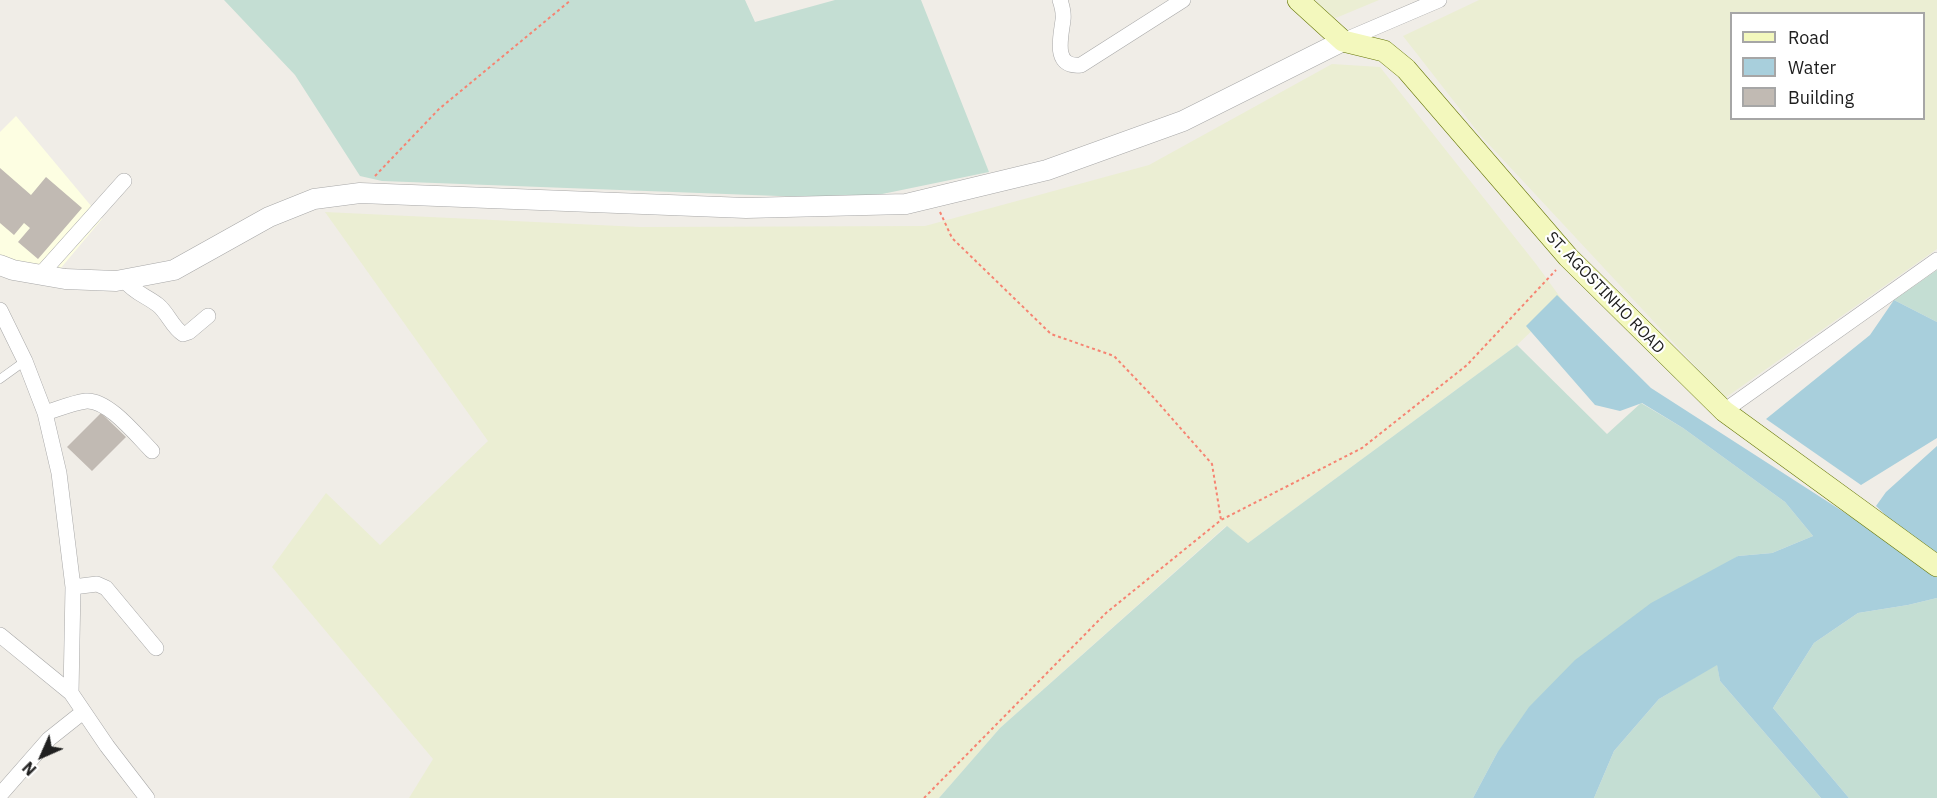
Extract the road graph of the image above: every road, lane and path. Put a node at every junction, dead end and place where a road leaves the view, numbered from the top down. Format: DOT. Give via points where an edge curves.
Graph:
graph roads {
  1 [pos="571,0"];
  2 [pos="1060,0"];
  3 [pos="1183,0"];
  4 [pos="1298,0"];
  5 [pos="1439,0"];
  6 [pos="1342,41"];
  7 [pos="124,181"];
  8 [pos="360,193"];
  9 [pos="933,198"];
  10 [pos="1568,257"];
  11 [pos="1937,260"];
  12 [pos="0,265"];
  13 [pos="40,275"];
  14 [pos="124,280"];
  15 [pos="0,310"];
  16 [pos="208,316"];
  17 [pos="25,361"];
  18 [pos="0,379"];
  19 [pos="1724,411"];
  20 [pos="45,413"];
  21 [pos="152,451"];
  22 [pos="1221,520"];
  23 [pos="1934,564"];
  24 [pos="73,587"];
  25 [pos="0,635"];
  26 [pos="156,648"];
  27 [pos="71,693"];
  28 [pos="84,712"];
  29 [pos="0,795"];
  30 [pos="147,798"];
  31 [pos="924,798"];
  1 -- 8 [label="path" via="439,110"];
  2 -- 3 [label="street" via="1064,17 1060,54 1073,66 1081,65"];
  4 -- 6 [label="main road, ST. AGOSTINHO ROAD"];
  5 -- 6 [label="street"];
  6 -- 9 [label="street" via="1182,121 1047,170"];
  6 -- 10 [label="main road, ST. AGOSTINHO ROAD" via="1384,51 1406,69"];
  7 -- 13 [label="street"];
  8 -- 9 [label="street" via="746,208 906,204"];
  8 -- 14 [label="street" via="314,199 269,217 174,270"];
  9 -- 22 [label="path" via="952,238 1051,334 1114,356 1154,398 1212,464"];
  10 -- 19 [label="main road, ST. AGOSTINHO ROAD"];
  10 -- 22 [label="path" via="1467,365 1362,448"];
  11 -- 19 [label="street"];
  12 -- 13 [label="street"];
  13 -- 14 [label="street"];
  14 -- 16 [label="street" via="159,306 183,334"];
  15 -- 17 [label="street"];
  17 -- 18 [label="lane"];
  17 -- 20 [label="street"];
  19 -- 23 [label="main road, ST. AGOSTINHO ROAD"];
  20 -- 21 [label="street" via="88,401 100,403"];
  20 -- 24 [label="street" via="58,472"];
  22 -- 31 [label="path" via="1106,613"];
  24 -- 26 [label="street" via="97,584 106,588"];
  24 -- 27 [label="street"];
  25 -- 27 [label="street"];
  27 -- 28 [label="street"];
  28 -- 29 [label="street" via="49,739"];
  28 -- 30 [label="street"];
}
